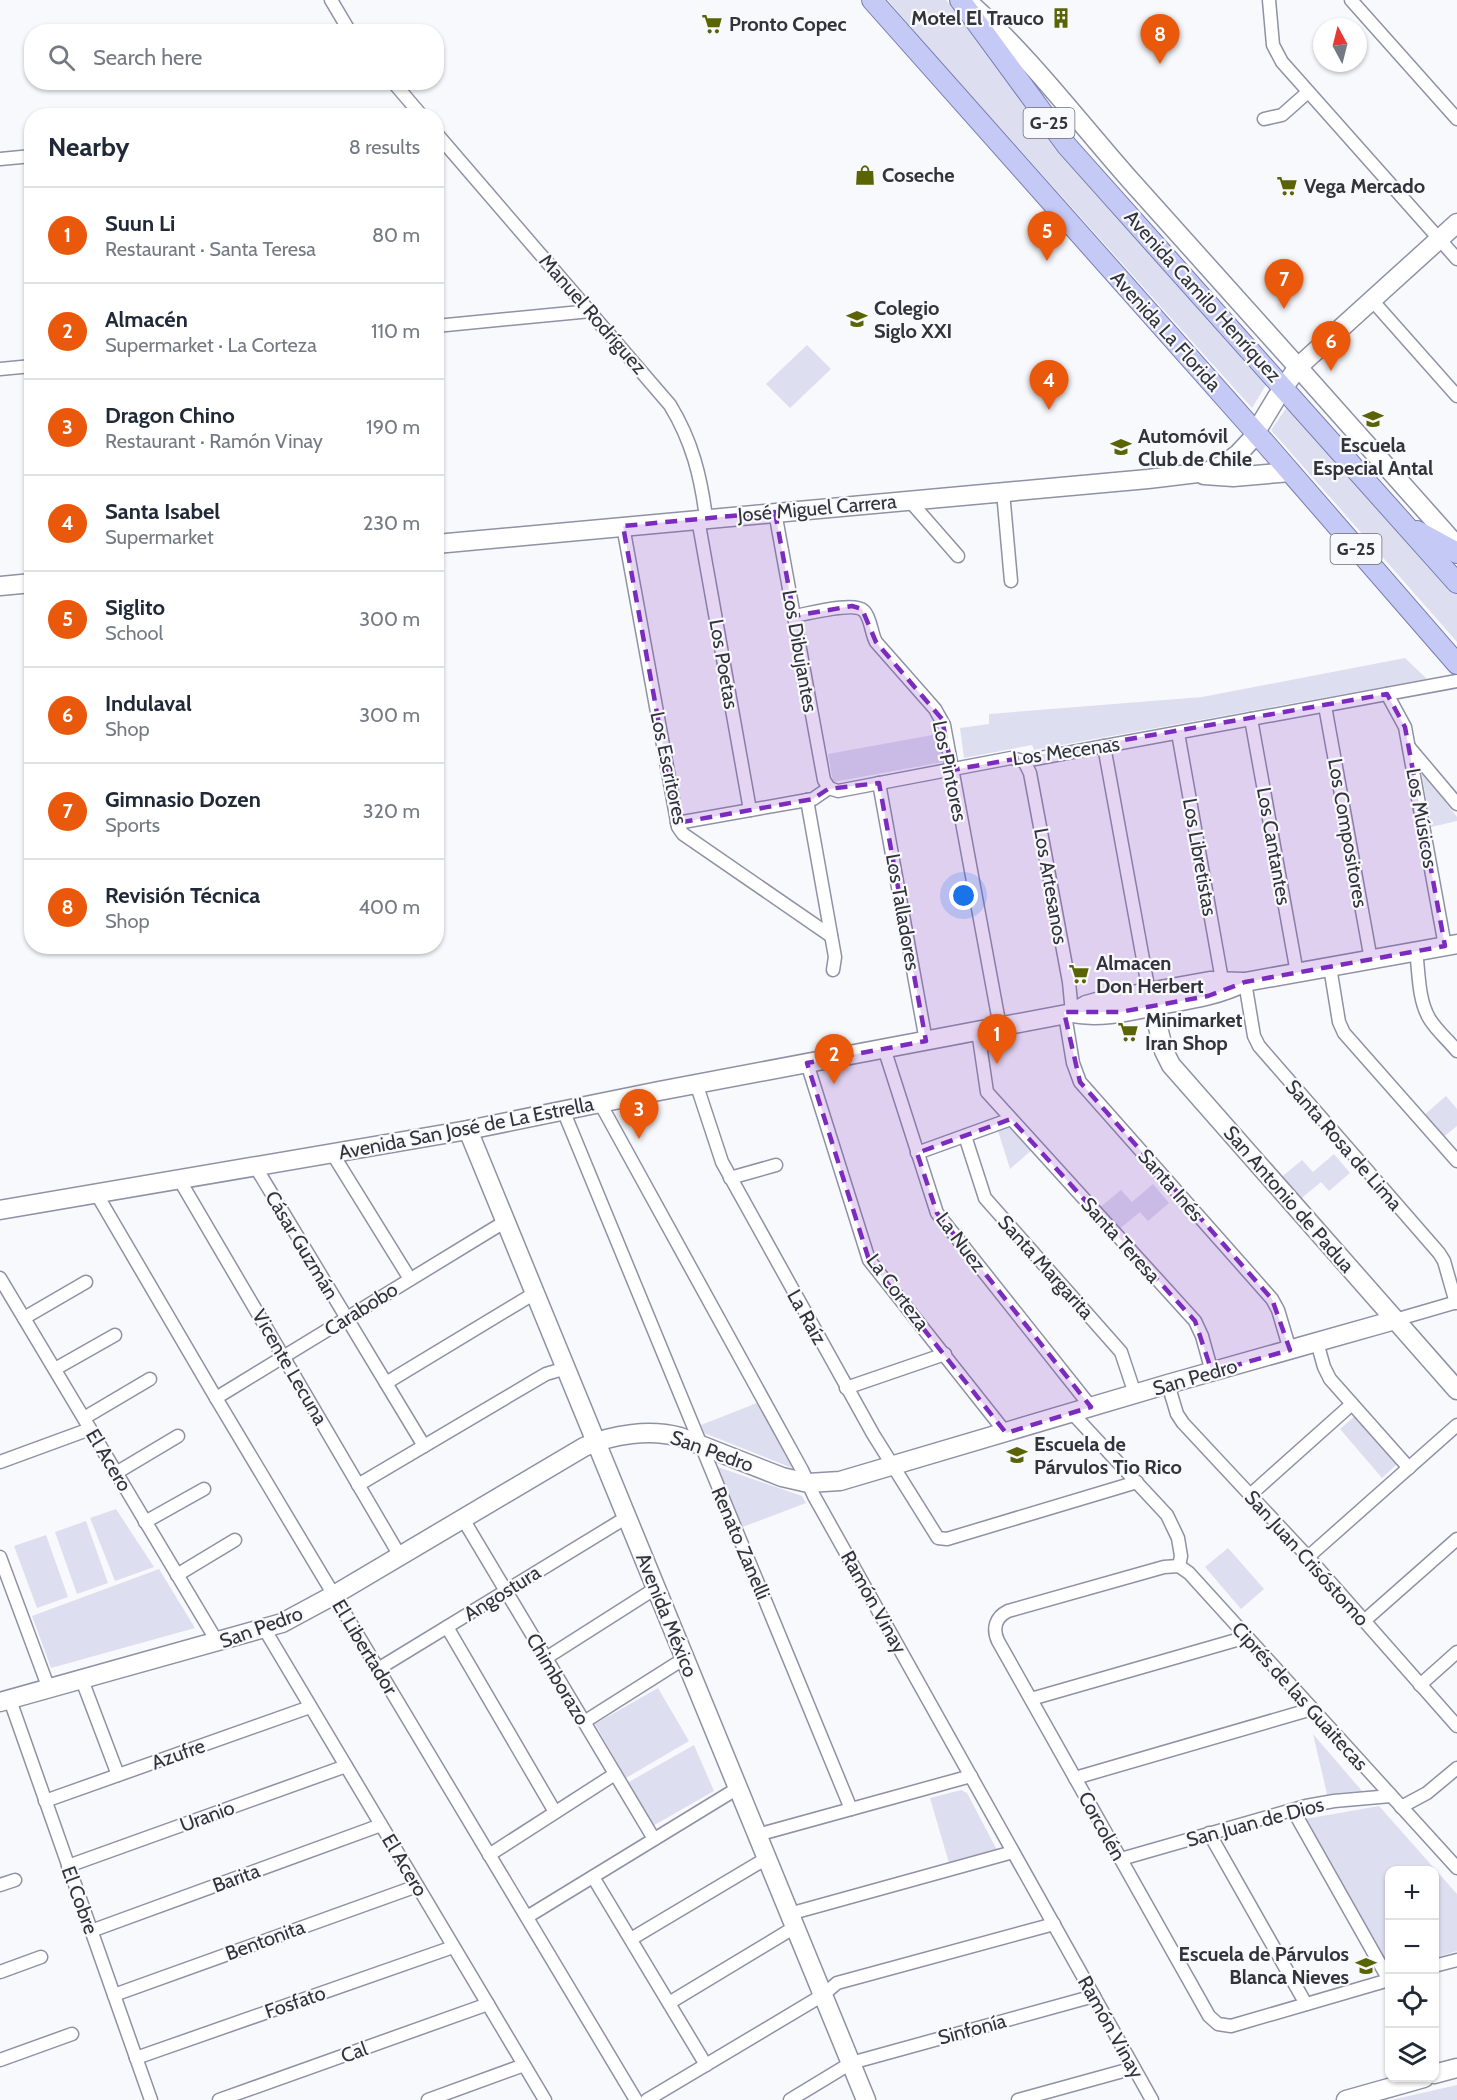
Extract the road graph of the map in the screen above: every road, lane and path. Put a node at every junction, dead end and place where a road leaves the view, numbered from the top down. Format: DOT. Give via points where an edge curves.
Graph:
graph roads {
  1 [pos="331,0"];
  2 [pos="872,0"];
  3 [pos="960,0"];
  4 [pos="966,0"];
  5 [pos="1269,0"];
  6 [pos="1351,0"];
  7 [pos="345,24"];
  8 [pos="400,90"];
  9 [pos="1308,92"];
  10 [pos="415,108"];
  11 [pos="1264,119"];
  12 [pos="1457,119"];
  13 [pos="444,142"];
  14 [pos="24,157"];
  15 [pos="0,159"];
  16 [pos="1457,223"];
  17 [pos="1439,239"];
  18 [pos="1457,259"];
  19 [pos="1371,299"];
  20 [pos="591,311"];
  21 [pos="444,325"];
  22 [pos="24,367"];
  23 [pos="1298,367"];
  24 [pos="0,369"];
  25 [pos="1284,387"];
  26 [pos="1457,396"];
  27 [pos="1256,433"];
  28 [pos="1291,472"];
  29 [pos="1197,474"];
  30 [pos="1003,492"];
  31 [pos="909,501"];
  32 [pos="775,512"];
  33 [pos="702,518"];
  34 [pos="1404,524"];
  35 [pos="623,526"];
  36 [pos="444,543"];
  37 [pos="1457,546"];
  38 [pos="1457,553"];
  39 [pos="958,556"];
  40 [pos="1011,581"];
  41 [pos="1457,583"];
  42 [pos="24,584"];
  43 [pos="0,586"];
  44 [pos="794,616"];
  45 [pos="1457,664"];
  46 [pos="1457,681"];
  47 [pos="1387,694"];
  48 [pos="1325,706"];
  49 [pos="1251,719"];
  50 [pos="1178,733"];
  51 [pos="1104,746"];
  52 [pos="1409,747"];
  53 [pos="1024,761"];
  54 [pos="952,770"];
  55 [pos="879,783"];
  56 [pos="829,788"];
  57 [pos="807,800"];
  58 [pos="1457,804"];
  59 [pos="750,810"];
  60 [pos="677,823"];
  61 [pos="831,936"];
  62 [pos="1451,945"];
  63 [pos="1416,951"];
  64 [pos="1371,960"];
  65 [pos="1330,967"];
  66 [pos="833,970"];
  67 [pos="1297,973"];
  68 [pos="1222,980"];
  69 [pos="1245,982"];
  70 [pos="1151,999"];
  71 [pos="1068,1014"];
  72 [pos="1000,1027"];
  73 [pos="978,1031"];
  74 [pos="926,1041"];
  75 [pos="884,1048"];
  76 [pos="1457,1051"];
  77 [pos="807,1063"];
  78 [pos="696,1083"];
  79 [pos="600,1103"];
  80 [pos="563,1110"];
  81 [pos="1011,1119"];
  82 [pos="468,1130"];
  83 [pos="965,1136"];
  84 [pos="332,1153"];
  85 [pos="917,1154"];
  86 [pos="1457,1161"];
  87 [pos="776,1165"];
  88 [pos="255,1166"];
  89 [pos="730,1178"];
  90 [pos="179,1179"];
  91 [pos="96,1193"];
  92 [pos="0,1210"];
  93 [pos="506,1221"];
  94 [pos="0,1278"];
  95 [pos="410,1280"];
  96 [pos="86,1282"];
  97 [pos="535,1293"];
  98 [pos="1457,1302"];
  99 [pos="24,1318"];
  100 [pos="346,1318"];
  101 [pos="1395,1320"];
  102 [pos="115,1335"];
  103 [pos="1317,1342"];
  104 [pos="1290,1350"];
  105 [pos="945,1353"];
  106 [pos="284,1357"];
  107 [pos="566,1368"];
  108 [pos="55,1369"];
  109 [pos="1212,1372"];
  110 [pos="150,1379"];
  111 [pos="386,1383"];
  112 [pos="1168,1384"];
  113 [pos="846,1388"];
  114 [pos="1457,1390"];
  115 [pos="1135,1394"];
  116 [pos="216,1398"];
  117 [pos="1352,1404"];
  118 [pos="1090,1407"];
  119 [pos="1072,1413"];
  120 [pos="87,1423"];
  121 [pos="1457,1425"];
  122 [pos="1006,1433"];
  123 [pos="178,1436"];
  124 [pos="596,1441"];
  125 [pos="700,1445"];
  126 [pos="424,1446"];
  127 [pos="0,1462"];
  128 [pos="892,1467"];
  129 [pos="1409,1468"];
  130 [pos="116,1473"];
  131 [pos="1137,1482"];
  132 [pos="808,1483"];
  133 [pos="358,1485"];
  134 [pos="204,1489"];
  135 [pos="1250,1495"];
  136 [pos="627,1517"];
  137 [pos="463,1519"];
  138 [pos="146,1522"];
  139 [pos="1457,1539"];
  140 [pos="235,1540"];
  141 [pos="400,1556"];
  142 [pos="0,1557"];
  143 [pos="1308,1557"];
  144 [pos="1179,1566"];
  145 [pos="177,1575"];
  146 [pos="656,1587"];
  147 [pos="506,1591"];
  148 [pos="334,1595"];
  149 [pos="1364,1621"];
  150 [pos="447,1628"];
  151 [pos="265,1630"];
  152 [pos="1247,1637"];
  153 [pos="218,1643"];
  154 [pos="1457,1652"];
  155 [pos="546,1658"];
  156 [pos="685,1658"];
  157 [pos="378,1670"];
  158 [pos="82,1680"];
  159 [pos="1420,1685"];
  160 [pos="49,1689"];
  161 [pos="1031,1700"];
  162 [pos="5,1701"];
  163 [pos="310,1707"];
  164 [pos="1312,1709"];
  165 [pos="584,1722"];
  166 [pos="1457,1726"];
  167 [pos="346,1766"];
  168 [pos="1457,1768"];
  169 [pos="615,1774"];
  170 [pos="118,1775"];
  171 [pos="971,1776"];
  172 [pos="1075,1778"];
  173 [pos="738,1788"];
  174 [pos="1391,1796"];
  175 [pos="45,1801"];
  176 [pos="1401,1807"];
  177 [pos="851,1809"];
  178 [pos="1293,1810"];
  179 [pos="555,1812"];
  180 [pos="381,1826"];
  181 [pos="1209,1833"];
  182 [pos="757,1835"];
  183 [pos="654,1839"];
  184 [pos="1013,1852"];
  185 [pos="489,1855"];
  186 [pos="767,1858"];
  187 [pos="1121,1859"];
  188 [pos="68,1866"];
  189 [pos="1457,1868"];
  190 [pos="593,1877"];
  191 [pos="15,1880"];
  192 [pos="0,1885"];
  193 [pos="417,1886"];
  194 [pos="527,1917"];
  195 [pos="792,1920"];
  196 [pos="1054,1924"];
  197 [pos="91,1931"];
  198 [pos="631,1939"];
  199 [pos="453,1947"];
  200 [pos="41,1957"];
  201 [pos="1457,1960"];
  202 [pos="1439,1965"];
  203 [pos="0,1972"];
  204 [pos="1386,1974"];
  205 [pos="1385,1981"];
  206 [pos="114,1995"];
  207 [pos="823,1995"];
  208 [pos="1094,1996"];
  209 [pos="669,2003"];
  210 [pos="488,2004"];
  211 [pos="1306,2004"];
  212 [pos="72,2034"];
  213 [pos="136,2058"];
  214 [pos="0,2060"];
  215 [pos="851,2063"];
  216 [pos="524,2065"];
  217 [pos="706,2065"];
  218 [pos="1134,2068"];
  219 [pos="1457,2068"];
  220 [pos="1439,2073"];
  221 [pos="1410,2082"];
  222 [pos="151,2100"];
  223 [pos="219,2100"];
  224 [pos="428,2100"];
  225 [pos="545,2100"];
  226 [pos="636,2100"];
  227 [pos="647,2100"];
  228 [pos="790,2100"];
  229 [pos="866,2100"];
  230 [pos="1018,2100"];
  231 [pos="1152,2100"];
  232 [pos="1346,2100"];
  1 -- 7 [label="street"];
  2 -- 27 [label="main road, Avenida La Florida / G-25"];
  3 -- 25 [label="main road, Avenida Camilo Henríquez / G-25" via="1067,146"];
  4 -- 23 [label="street, Avenida Camilo Henríquez" via="1022,55"];
  5 -- 9 [label="street" via="1276,52"];
  6 -- 12 [label="street"];
  8 -- 10 [label="street"];
  9 -- 11 [label="street" via="1279,117"];
  9 -- 17 [label="street"];
  13 -- 20 [label="street, Manuel Rodríguez"];
  14 -- 15 [label="street"];
  16 -- 17 [label="street, José Miguel Carrera"];
  17 -- 18 [label="street"];
  17 -- 19 [label="street, José Miguel Carrera"];
  19 -- 23 [label="street, José Miguel Carrera"];
  19 -- 26 [label="street"];
  20 -- 21 [label="street"];
  20 -- 33 [label="street, Manuel Rodríguez" via="661,393 678,419 697,467"];
  22 -- 24 [label="street"];
  23 -- 25 [label="street, José Miguel Carrera"];
  23 -- 37 [label="street, Avenida Camilo Henríquez"];
  25 -- 27 [label="street, José Miguel Carrera"];
  25 -- 34 [label="main road, Avenida Camilo Henríquez / G-25"];
  27 -- 28 [label="main road, Avenida La Florida / G-25"];
  27 -- 29 [label="street, José Miguel Carrera" via="1231,460"];
  28 -- 29 [label="street, José Miguel Carrera" via="1221,477"];
  28 -- 45 [label="main road, Avenida La Florida / G-25"];
  29 -- 30 [label="street, José Miguel Carrera"];
  30 -- 31 [label="street, José Miguel Carrera"];
  30 -- 40 [label="street"];
  31 -- 32 [label="street, José Miguel Carrera"];
  31 -- 39 [label="street"];
  32 -- 33 [label="street, José Miguel Carrera"];
  32 -- 44 [label="street, Los Dibujantes"];
  33 -- 35 [label="street, José Miguel Carrera"];
  33 -- 59 [label="street, Los Poetas"];
  34 -- 38 [label="main road"];
  34 -- 41 [label="main road, Avenida Camilo Henríquez / G-25"];
  35 -- 36 [label="street, José Miguel Carrera"];
  35 -- 60 [label="street, Los Escritores"];
  42 -- 43 [label="street"];
  44 -- 54 [label="street, Los Pintores" via="852,606 866,612 876,642 942,719"];
  44 -- 56 [label="street, Los Dibujantes" via="824,780"];
  46 -- 47 [label="street, Los Mecenas"];
  47 -- 48 [label="street, Los Mecenas"];
  47 -- 52 [label="street, Los Músicos" via="1405,727"];
  48 -- 49 [label="street, Los Mecenas"];
  48 -- 64 [label="street, Los Compositores"];
  49 -- 50 [label="street, Los Mecenas"];
  49 -- 67 [label="street, Los Cantantes"];
  50 -- 51 [label="street, Los Mecenas"];
  50 -- 68 [label="street, Los Libretistas"];
  51 -- 53 [label="street, Los Mecenas"];
  51 -- 70 [label="street"];
  52 -- 58 [label="street"];
  52 -- 62 [label="street, Los Músicos"];
  53 -- 54 [label="street, Los Mecenas" via="1011,758"];
  53 -- 71 [label="street, Los Artesanos" via="1030,773 1069,982"];
  54 -- 55 [label="street, Los Mecenas"];
  54 -- 72 [label="street, Los Pintores"];
  55 -- 56 [label="street, Los Mecenas" via="838,791"];
  55 -- 74 [label="street, Los Talladores"];
  56 -- 57 [label="street, Los Mecenas"];
  57 -- 59 [label="street, Los Mecenas"];
  57 -- 61 [label="street"];
  59 -- 60 [label="street, Los Mecenas"];
  60 -- 61 [label="street, Los Escritores" via="686,837"];
  61 -- 66 [label="street"];
  62 -- 63 [label="street, Avenida San José de La Estrella"];
  63 -- 64 [label="street, Avenida San José de La Estrella"];
  63 -- 76 [label="street" via="1427,1013"];
  64 -- 65 [label="street, Avenida San José de La Estrella"];
  65 -- 67 [label="street, Avenida San José de La Estrella"];
  65 -- 86 [label="street" via="1344,1033"];
  67 -- 69 [label="street, Avenida San José de La Estrella"];
  68 -- 69 [label="street, Avenida San José de La Estrella"];
  68 -- 70 [label="street, Avenida San José de La Estrella"];
  69 -- 70 [label="street, Avenida San José de La Estrella" via="1217,994"];
  69 -- 98 [label="street, Santa Rosa de Lima" via="1259,1046 1439,1253"];
  70 -- 71 [label="street, Avenida San José de La Estrella" via="1097,1016"];
  70 -- 101 [label="street, San Antonio de Padua" via="1171,1065"];
  71 -- 72 [label="street, Avenida San José de La Estrella"];
  71 -- 104 [label="street, Santa Inés" via="1073,1063 1080,1082 1272,1299"];
  72 -- 73 [label="street, Avenida San José de La Estrella"];
  73 -- 74 [label="street, Avenida San José de La Estrella"];
  73 -- 81 [label="street, Santa Teresa" via="987,1092"];
  74 -- 75 [label="street, Avenida San José de La Estrella"];
  75 -- 77 [label="street, Avenida San José de La Estrella"];
  75 -- 85 [label="street, La Nuez"];
  77 -- 78 [label="street, Avenida San José de La Estrella"];
  77 -- 105 [label="street, La Corteza" via="869,1260"];
  78 -- 79 [label="street, Avenida San José de La Estrella"];
  78 -- 89 [label="street, La Raíz"];
  79 -- 80 [label="street, Avenida San José de La Estrella"];
  79 -- 132 [label="street, Ramón Vinay"];
  80 -- 82 [label="street, Avenida San José de La Estrella"];
  80 -- 125 [label="street, Renato Zanelli"];
  81 -- 83 [label="street"];
  81 -- 109 [label="street, Santa Teresa" via="1195,1322"];
  82 -- 84 [label="street, Avenida San José de La Estrella"];
  82 -- 93 [label="street, Avenida México"];
  83 -- 85 [label="street"];
  83 -- 115 [label="street, Santa Margarita" via="985,1198 1121,1352"];
  84 -- 88 [label="street, Avenida San José de La Estrella"];
  84 -- 95 [label="street"];
  85 -- 118 [label="street, La Nuez" via="937,1213"];
  87 -- 89 [label="street"];
  88 -- 90 [label="street, Avenida San José de La Estrella"];
  88 -- 100 [label="street, Cásar Guzmán"];
  89 -- 113 [label="street, La Raíz"];
  90 -- 91 [label="street, Avenida San José de La Estrella"];
  90 -- 106 [label="street, Vicente Lecuna"];
  91 -- 92 [label="street, Avenida San José de La Estrella"];
  91 -- 116 [label="street, El Libertador"];
  93 -- 95 [label="street, Carabobo"];
  93 -- 97 [label="street, Avenida México"];
  94 -- 99 [label="street, El Acero"];
  95 -- 100 [label="street, Carabobo"];
  96 -- 99 [label="street"];
  97 -- 107 [label="street, Avenida México"];
  97 -- 111 [label="street"];
  98 -- 101 [label="street, San Pedro"];
  99 -- 108 [label="street, El Acero"];
  100 -- 106 [label="street, Carabobo"];
  100 -- 111 [label="street, Cásar Guzmán"];
  101 -- 103 [label="street, San Pedro"];
  101 -- 114 [label="street, San Antonio de Padua"];
  102 -- 108 [label="street"];
  103 -- 104 [label="street, San Pedro"];
  103 -- 117 [label="street" via="1326,1373"];
  104 -- 109 [label="street, San Pedro"];
  105 -- 113 [label="street"];
  105 -- 122 [label="street, La Corteza"];
  106 -- 116 [label="street, Carabobo"];
  106 -- 133 [label="street, Vicente Lecuna"];
  107 -- 124 [label="street, Avenida México"];
  107 -- 126 [label="street" via="546,1374"];
  108 -- 120 [label="street, El Acero"];
  109 -- 112 [label="street, San Pedro"];
  110 -- 120 [label="street"];
  111 -- 126 [label="street, Cásar Guzmán"];
  112 -- 115 [label="street, San Pedro"];
  112 -- 135 [label="street, San Juan Crisóstomo" via="1183,1423"];
  113 -- 128 [label="street, La Raíz"];
  115 -- 118 [label="street, San Pedro"];
  116 -- 148 [label="street, El Libertador"];
  117 -- 129 [label="street"];
  117 -- 135 [label="street"];
  118 -- 119 [label="street, San Pedro"];
  119 -- 122 [label="street, San Pedro"];
  119 -- 131 [label="street"];
  120 -- 127 [label="street"];
  120 -- 130 [label="street, El Acero"];
  121 -- 129 [label="street"];
  122 -- 128 [label="street, San Pedro"];
  123 -- 130 [label="street"];
  124 -- 125 [label="street, San Pedro" via="655,1433"];
  124 -- 136 [label="street, Avenida México"];
  124 -- 137 [label="street, San Pedro"];
  125 -- 132 [label="street, San Pedro"];
  125 -- 177 [label="street, Renato Zanelli"];
  126 -- 133 [label="street"];
  128 -- 131 [label="street, La Raíz" via="941,1540"];
  128 -- 132 [label="street, San Pedro" via="840,1482"];
  129 -- 143 [label="street"];
  130 -- 138 [label="street, El Acero"];
  131 -- 144 [label="street" via="1167,1515 1178,1538"];
  132 -- 171 [label="street, Ramón Vinay"];
  133 -- 141 [label="street, Vicente Lecuna"];
  134 -- 138 [label="street"];
  135 -- 143 [label="street, San Juan Crisóstomo"];
  136 -- 146 [label="street, Avenida México"];
  136 -- 147 [label="street, Angostura"];
  137 -- 141 [label="street, San Pedro"];
  137 -- 147 [label="street, Chimborazo"];
  138 -- 145 [label="street, El Acero"];
  139 -- 149 [label="street"];
  140 -- 145 [label="street"];
  141 -- 148 [label="street, San Pedro"];
  142 -- 160 [label="street"];
  143 -- 149 [label="street, San Juan Crisóstomo"];
  144 -- 152 [label="street, Ciprés de las Guaitecas"];
  144 -- 161 [label="street, Corcolén" via="1164,1567 1000,1616 995,1635"];
  145 -- 153 [label="street, El Acero"];
  146 -- 155 [label="street"];
  146 -- 156 [label="street, Avenida México"];
  147 -- 150 [label="street, Angostura"];
  147 -- 155 [label="street, Chimborazo"];
  148 -- 151 [label="street, San Pedro"];
  148 -- 157 [label="street, El Libertador"];
  149 -- 159 [label="street, San Juan Crisóstomo"];
  150 -- 157 [label="street, Angostura"];
  150 -- 179 [label="street"];
  151 -- 153 [label="street, San Pedro"];
  151 -- 163 [label="street, El Acero"];
  152 -- 161 [label="street"];
  152 -- 164 [label="street, Ciprés de las Guaitecas"];
  153 -- 158 [label="street, San Pedro"];
  154 -- 159 [label="street"];
  155 -- 165 [label="street, Chimborazo"];
  156 -- 165 [label="street"];
  156 -- 173 [label="street, Avenida México"];
  157 -- 185 [label="street, El Libertador"];
  158 -- 160 [label="street, San Pedro"];
  158 -- 170 [label="street"];
  159 -- 166 [label="street, San Juan Crisóstomo"];
  160 -- 162 [label="street, San Pedro"];
  161 -- 172 [label="street, Corcolén"];
  162 -- 175 [label="street, El Cobre"];
  163 -- 167 [label="street, El Acero"];
  163 -- 170 [label="street, Azufre"];
  164 -- 172 [label="street"];
  164 -- 174 [label="street, Ciprés de las Guaitecas"];
  165 -- 169 [label="street, Chimborazo"];
  167 -- 180 [label="street, El Acero"];
  167 -- 188 [label="street, Uranio"];
  168 -- 176 [label="street"];
  169 -- 179 [label="street"];
  169 -- 183 [label="street, Chimborazo"];
  170 -- 175 [label="street, Azufre"];
  171 -- 177 [label="street"];
  171 -- 184 [label="street, Ramón Vinay"];
  172 -- 187 [label="street, Corcolén"];
  173 -- 182 [label="street, Avenida México"];
  173 -- 183 [label="street"];
  174 -- 176 [label="street, Ciprés de las Guaitecas"];
  174 -- 178 [label="street, San Juan de Dios" via="1327,1802"];
  175 -- 188 [label="street, El Cobre"];
  176 -- 189 [label="street, Ciprés de las Guaitecas"];
  177 -- 182 [label="street"];
  178 -- 181 [label="street, San Juan de Dios"];
  178 -- 204 [label="street"];
  179 -- 185 [label="street"];
  180 -- 193 [label="street, El Acero"];
  180 -- 197 [label="street, Barita"];
  181 -- 187 [label="street, San Juan de Dios"];
  181 -- 211 [label="street"];
  182 -- 186 [label="street, Avenida México"];
  183 -- 190 [label="street"];
  184 -- 195 [label="street"];
  184 -- 196 [label="street, Ramón Vinay"];
  185 -- 194 [label="street, El Libertador"];
  186 -- 195 [label="street, Avenida México"];
  186 -- 198 [label="street"];
  187 -- 211 [label="street, Corcolén" via="1209,2016 1218,2024 1231,2026"];
  188 -- 197 [label="street, El Cobre"];
  190 -- 194 [label="street"];
  190 -- 198 [label="street"];
  191 -- 192 [label="street"];
  193 -- 199 [label="street, El Acero"];
  193 -- 206 [label="street, Bentonita"];
  194 -- 226 [label="street, El Libertador"];
  195 -- 207 [label="street, Avenida México"];
  195 -- 209 [label="street"];
  196 -- 207 [label="street" via="837,1983"];
  196 -- 208 [label="street, Ramón Vinay"];
  197 -- 206 [label="street, El Cobre"];
  198 -- 209 [label="street"];
  199 -- 210 [label="street, El Acero"];
  199 -- 213 [label="street, Fosfato"];
  200 -- 203 [label="street"];
  201 -- 202 [label="street"];
  205 -- 211 [label="street"];
  206 -- 213 [label="street, El Cobre"];
  207 -- 215 [label="street, Avenida México"];
  207 -- 217 [label="street"];
  208 -- 215 [label="street, Sinfonía"];
  208 -- 218 [label="street, Ramón Vinay"];
  209 -- 217 [label="street"];
  210 -- 216 [label="street, El Acero"];
  210 -- 223 [label="street, Cal"];
  212 -- 214 [label="street"];
  213 -- 222 [label="street, El Cobre"];
  215 -- 228 [label="street, Sinfonía"];
  215 -- 229 [label="street, Avenida México"];
  216 -- 224 [label="street"];
  216 -- 225 [label="street, El Acero"];
  217 -- 227 [label="street"];
  218 -- 230 [label="street"];
  218 -- 231 [label="street, Ramón Vinay"];
  219 -- 220 [label="street"];
  221 -- 232 [label="street"];
}
